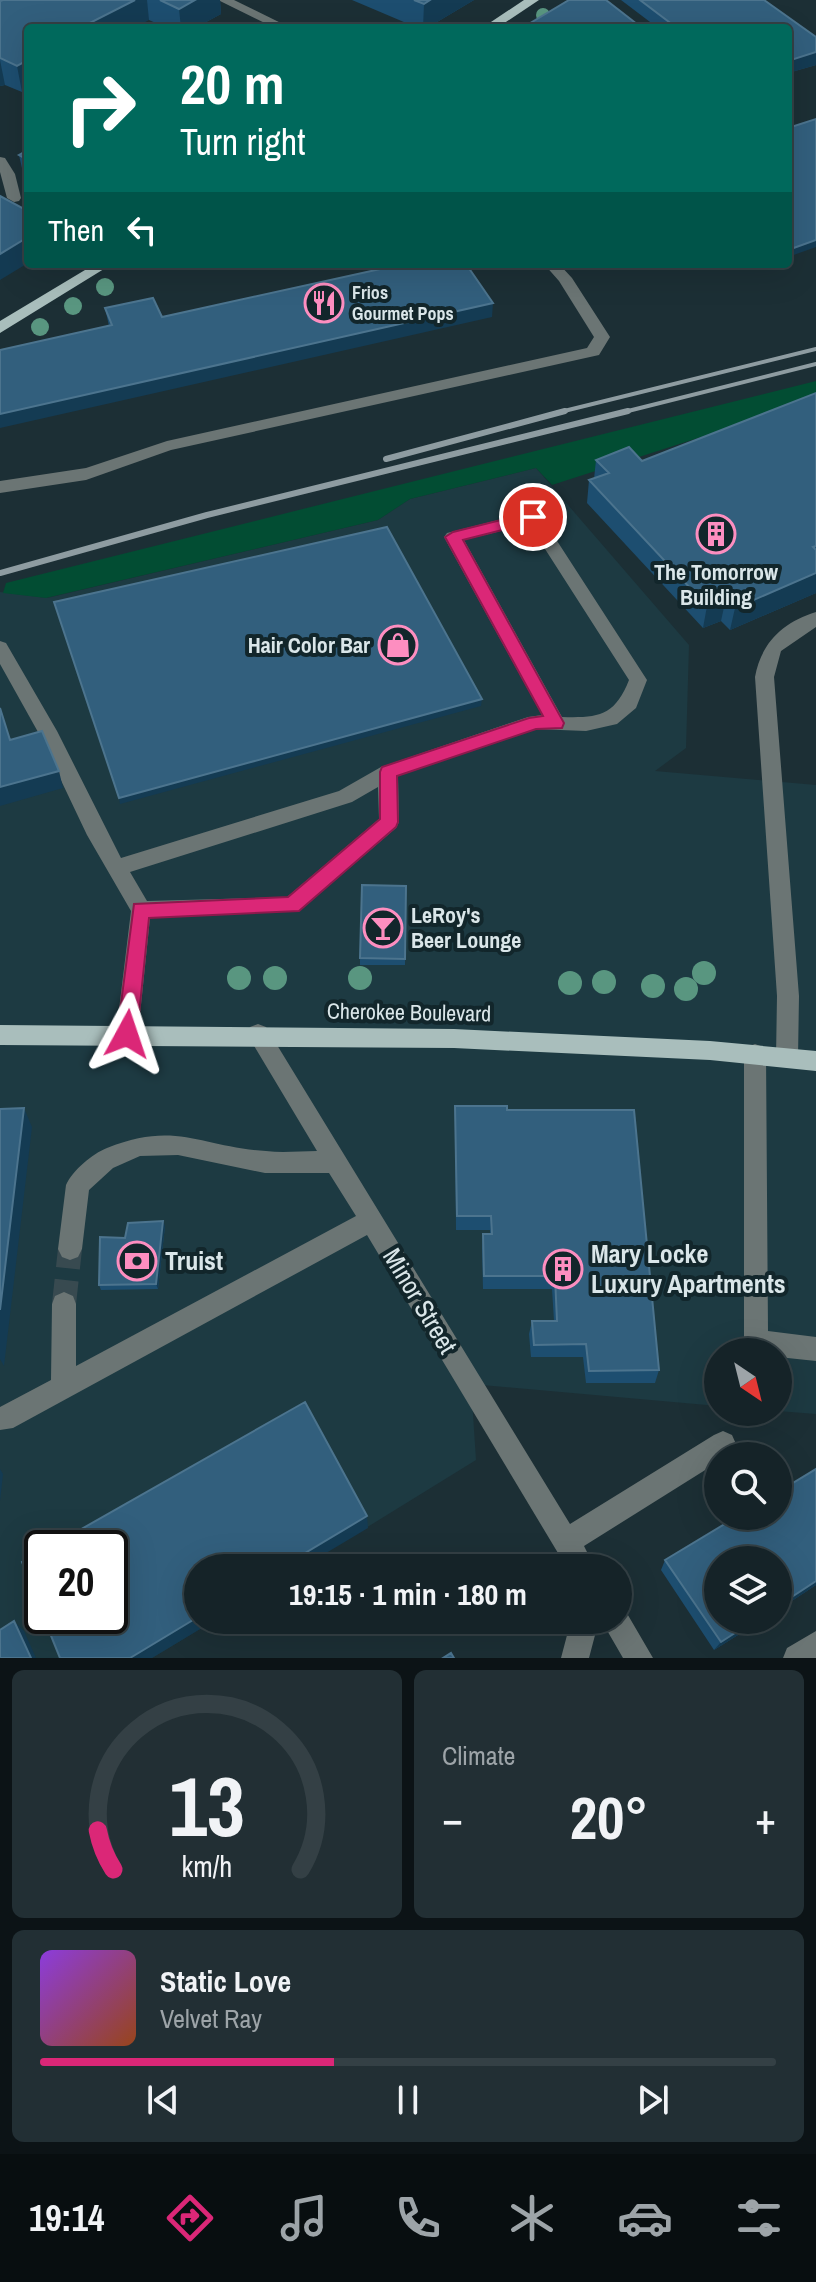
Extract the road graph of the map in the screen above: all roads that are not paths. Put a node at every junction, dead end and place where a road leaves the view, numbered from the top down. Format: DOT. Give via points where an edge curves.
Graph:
graph roads {
  1 [pos="224,0"];
  2 [pos="533,0"];
  3 [pos="276,24"];
  4 [pos="494,24"];
  5 [pos="0,161"];
  6 [pos="7,198"];
  7 [pos="98,268"];
  8 [pos="555,268"];
  9 [pos="0,328"];
  10 [pos="0,487"];
  11 [pos="816,619"];
  12 [pos="0,648"];
  13 [pos="556,723"];
  14 [pos="388,772"];
  15 [pos="116,868"];
  16 [pos="141,910"];
  17 [pos="127,1034"];
  18 [pos="258,1034"];
  19 [pos="0,1035"];
  20 [pos="755,1054"];
  21 [pos="787,1057"];
  22 [pos="816,1061"];
  23 [pos="337,1162"];
  24 [pos="372,1220"];
  25 [pos="70,1249"];
  26 [pos="64,1304"];
  27 [pos="816,1349"];
  28 [pos="64,1384"];
  29 [pos="4,1419"];
  30 [pos="704,1456"];
  31 [pos="566,1542"];
  32 [pos="573,1554"];
  33 [pos="581,1634"];
  34 [pos="624,1634"];
  35 [pos="816,1645"];
  36 [pos="575,1658"];
  37 [pos="639,1658"];
  38 [pos="797,1658"];
  1 -- 3 [label="street"];
  2 -- 4 [label="main road"];
  5 -- 6 [label="street" via="8,174"];
  7 -- 9 [label="main road"];
  8 -- 10 [label="street" via="602,337 593,352 167,446 128,464 38,485"];
  11 -- 21 [label="street" via="782,635 764,662 788,996"];
  12 -- 15 [label="street"];
  13 -- 13 [label="street" via="602,724 629,704 638,680 533,517 453,537"];
  13 -- 14 [label="street" via="535,722"];
  14 -- 15 [label="street" via="345,797"];
  14 -- 16 [label="street" via="389,822 292,905"];
  15 -- 16 [label="street"];
  16 -- 17 [label="street"];
  17 -- 18 [label="main road, Cherokee Boulevard"];
  17 -- 19 [label="main road, Cherokee Boulevard"];
  18 -- 20 [label="main road, Cherokee Boulevard" via="519,1040"];
  18 -- 23 [label="street, Minor Street"];
  20 -- 21 [label="main road, Cherokee Boulevard"];
  20 -- 27 [label="street" via="756,1342"];
  21 -- 22 [label="main road, Cherokee Boulevard"];
  23 -- 24 [label="street, Minor Street"];
  23 -- 25 [label="street" via="265,1162 178,1145 139,1146 105,1160 78,1185"];
  24 -- 28 [label="street"];
  24 -- 31 [label="street, Minor Street"];
  26 -- 28 [label="street"];
  28 -- 29 [label="street"];
  30 -- 31 [label="street"];
  31 -- 32 [label="street, Minor Street"];
  33 -- 36 [label="street"];
  34 -- 37 [label="street"];
  35 -- 38 [label="street"];
}
